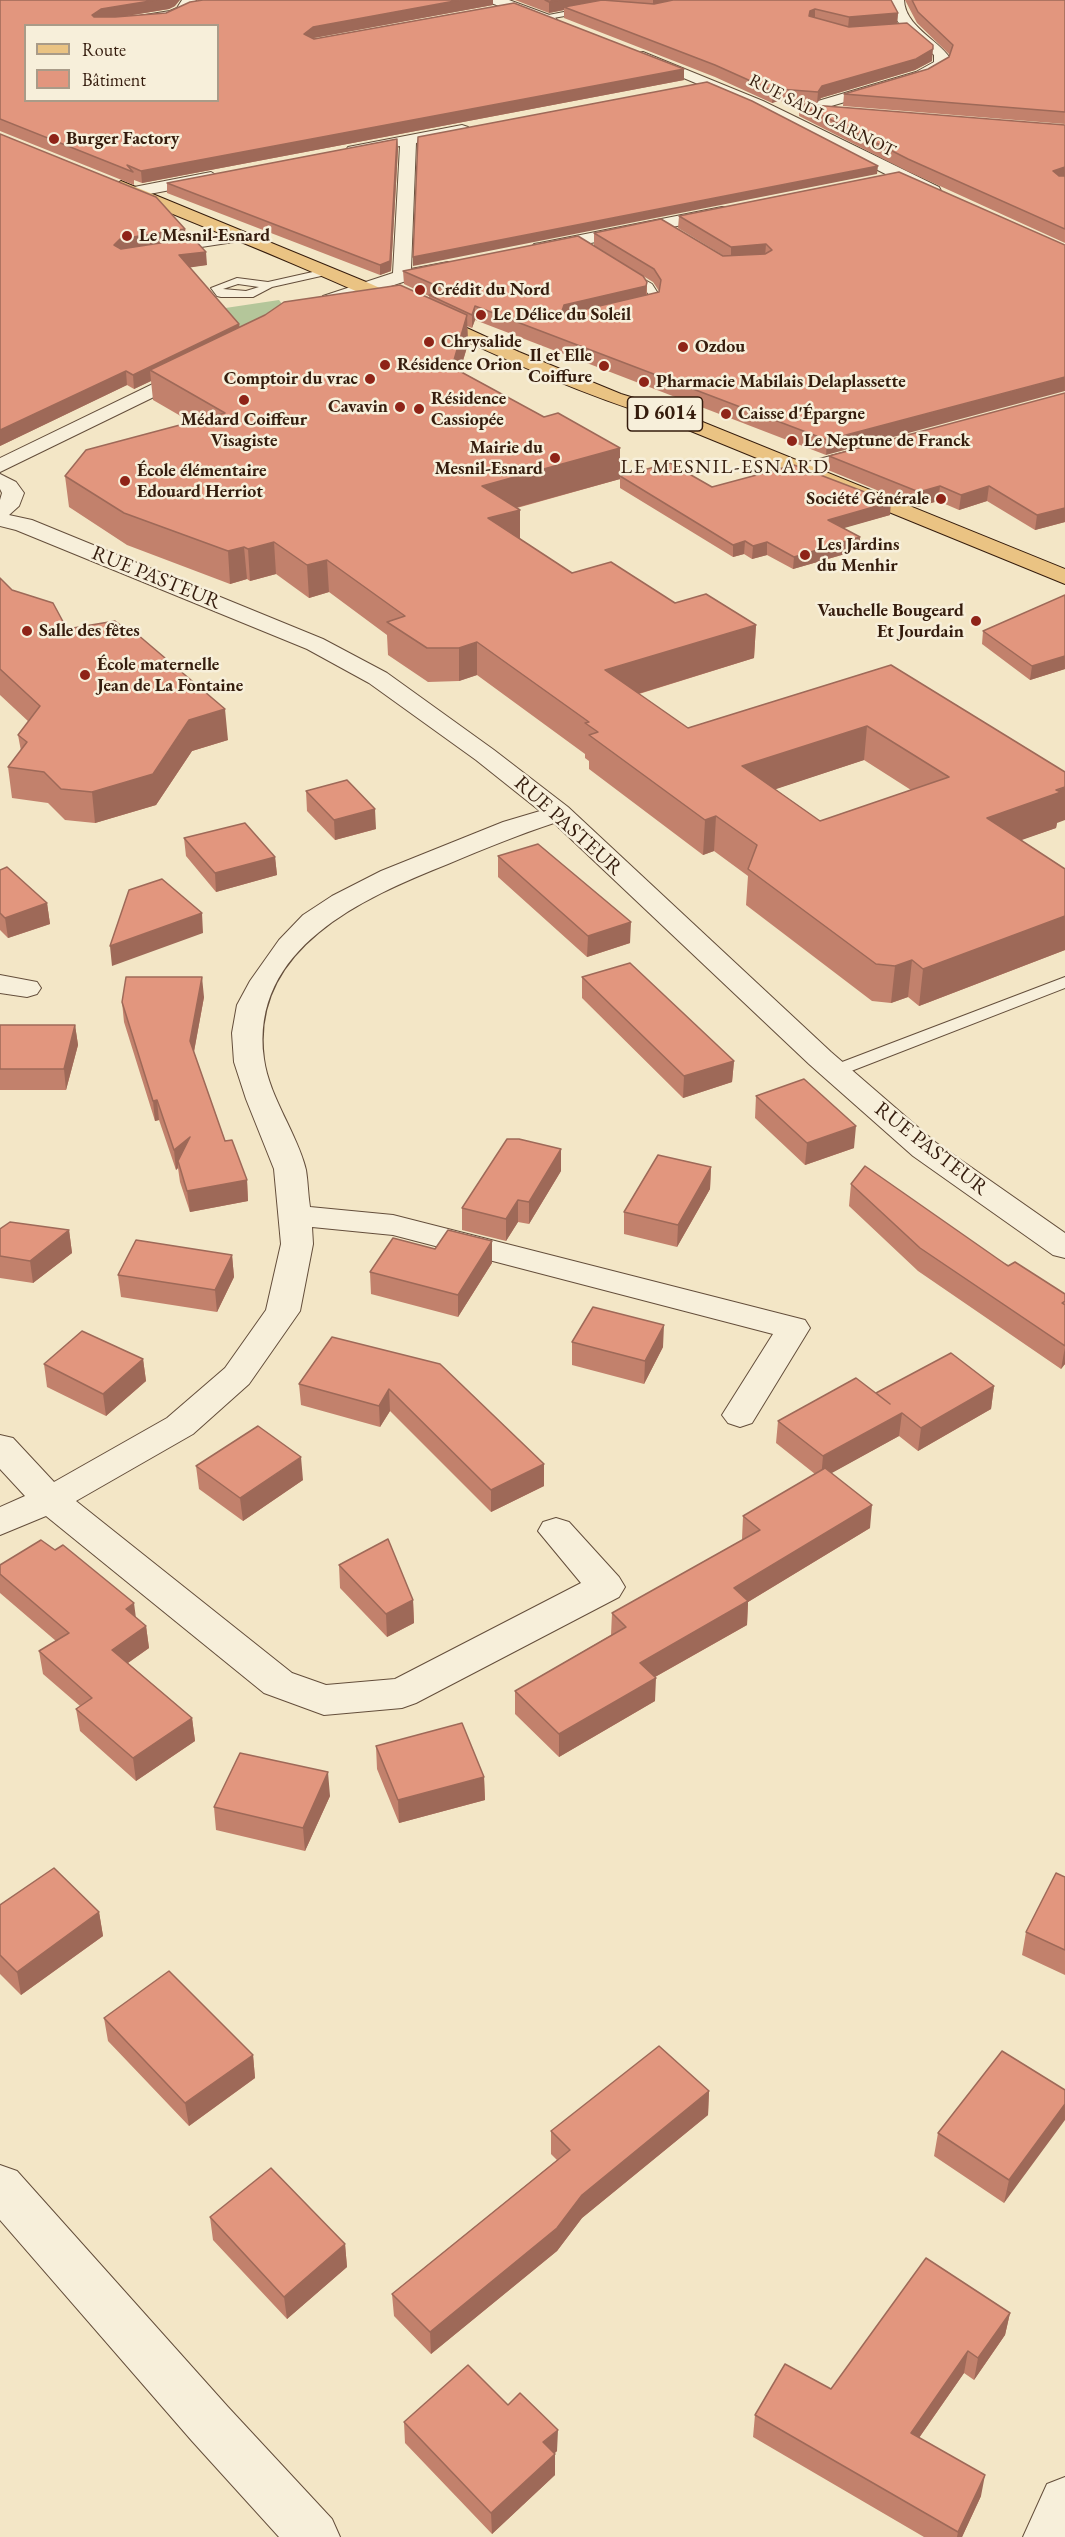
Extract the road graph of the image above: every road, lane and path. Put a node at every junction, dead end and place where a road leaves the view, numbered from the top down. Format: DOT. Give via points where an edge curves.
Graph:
graph roads {
  1 [pos="897,0"];
  2 [pos="188,6"];
  3 [pos="495,6"];
  4 [pos="602,7"];
  5 [pos="538,22"];
  6 [pos="117,24"];
  7 [pos="573,30"];
  8 [pos="626,50"];
  9 [pos="709,82"];
  10 [pos="674,88"];
  11 [pos="758,104"];
  12 [pos="806,110"];
  13 [pos="848,112"];
  14 [pos="477,127"];
  15 [pos="408,140"];
  16 [pos="334,154"];
  17 [pos="232,173"];
  18 [pos="900,177"];
  19 [pos="104,179"];
  20 [pos="877,181"];
  21 [pos="134,192"];
  22 [pos="943,196"];
  23 [pos="741,209"];
  24 [pos="243,238"];
  25 [pos="168,249"];
  26 [pos="519,253"];
  27 [pos="461,264"];
  28 [pos="617,267"];
  29 [pos="326,272"];
  30 [pos="402,276"];
  31 [pos="268,285"];
  32 [pos="365,288"];
  33 [pos="311,307"];
  34 [pos="623,311"];
  35 [pos="213,360"];
  36 [pos="893,445"];
  37 [pos="0,466"];
  38 [pos="799,470"];
  39 [pos="0,480"];
  40 [pos="0,511"];
  41 [pos="0,519"];
  42 [pos="1065,577"];
  43 [pos="559,813"];
  44 [pos="1065,982"];
  45 [pos="835,1071"];
  46 [pos="295,1215"];
  47 [pos="1065,1248"];
  48 [pos="740,1415"];
  49 [pos="0,1447"];
  50 [pos="50,1500"];
  51 [pos="0,1521"];
  52 [pos="556,1531"];
  53 [pos="0,2186"];
  54 [pos="1065,2502"];
  55 [pos="314,2537"];
  56 [pos="1049,2537"];
  1 -- 12 [label="street" via="900,16 908,28 943,58 941,64 934,70"];
  2 -- 6 [label="street" via="173,15"];
  3 -- 5 [label="street" via="516,8"];
  4 -- 5 [label="lane"];
  5 -- 7 [label="street" via="557,23"];
  8 -- 9 [label="street, RUE SADI CARNOT"];
  9 -- 10 [label="street"];
  9 -- 11 [label="street, RUE SADI CARNOT"];
  11 -- 12 [label="street"];
  11 -- 18 [label="street, RUE SADI CARNOT"];
  12 -- 13 [label="street"];
  14 -- 15 [label="street"];
  15 -- 16 [label="street"];
  15 -- 30 [label="street"];
  17 -- 21 [label="street"];
  18 -- 20 [label="street"];
  18 -- 22 [label="street, RUE SADI CARNOT"];
  19 -- 21 [label="main road, D 6014"];
  21 -- 24 [label="main road, D 6014"];
  23 -- 26 [label="street" via="582,244"];
  24 -- 25 [label="lane"];
  24 -- 29 [label="main road, D 6014"];
  27 -- 30 [label="street"];
  28 -- 34 [label="lane" via="654,294 652,303"];
  29 -- 31 [label="lane"];
  29 -- 32 [label="main road, D 6014"];
  30 -- 32 [label="street"];
  32 -- 33 [label="street"];
  32 -- 38 [label="main road, D 6014" via="436,318 485,345"];
  35 -- 37 [label="street"];
  36 -- 38 [label="street"];
  38 -- 42 [label="main road, D 6014"];
  39 -- 40 [label="street" via="13,493 11,501"];
  41 -- 43 [label="street, RUE PASTEUR" via="24,525 315,644 378,678 485,754"];
  43 -- 45 [label="street, RUE PASTEUR"];
  43 -- 46 [label="street" via="442,855 342,902 313,921 264,981 252,1005 247,1033 249,1062 290,1169"];
  44 -- 45 [label="lane"];
  45 -- 47 [label="street, RUE PASTEUR" via="924,1149"];
  46 -- 48 [label="street" via="393,1225 793,1328"];
  46 -- 50 [label="street" via="297,1244 283,1311 237,1376 180,1426"];
  49 -- 50 [label="street"];
  50 -- 51 [label="street"];
  50 -- 52 [label="street" via="278,1683 324,1700 402,1693 606,1587"];
  53 -- 55 [label="street"];
  54 -- 56 [label="street"];
}
